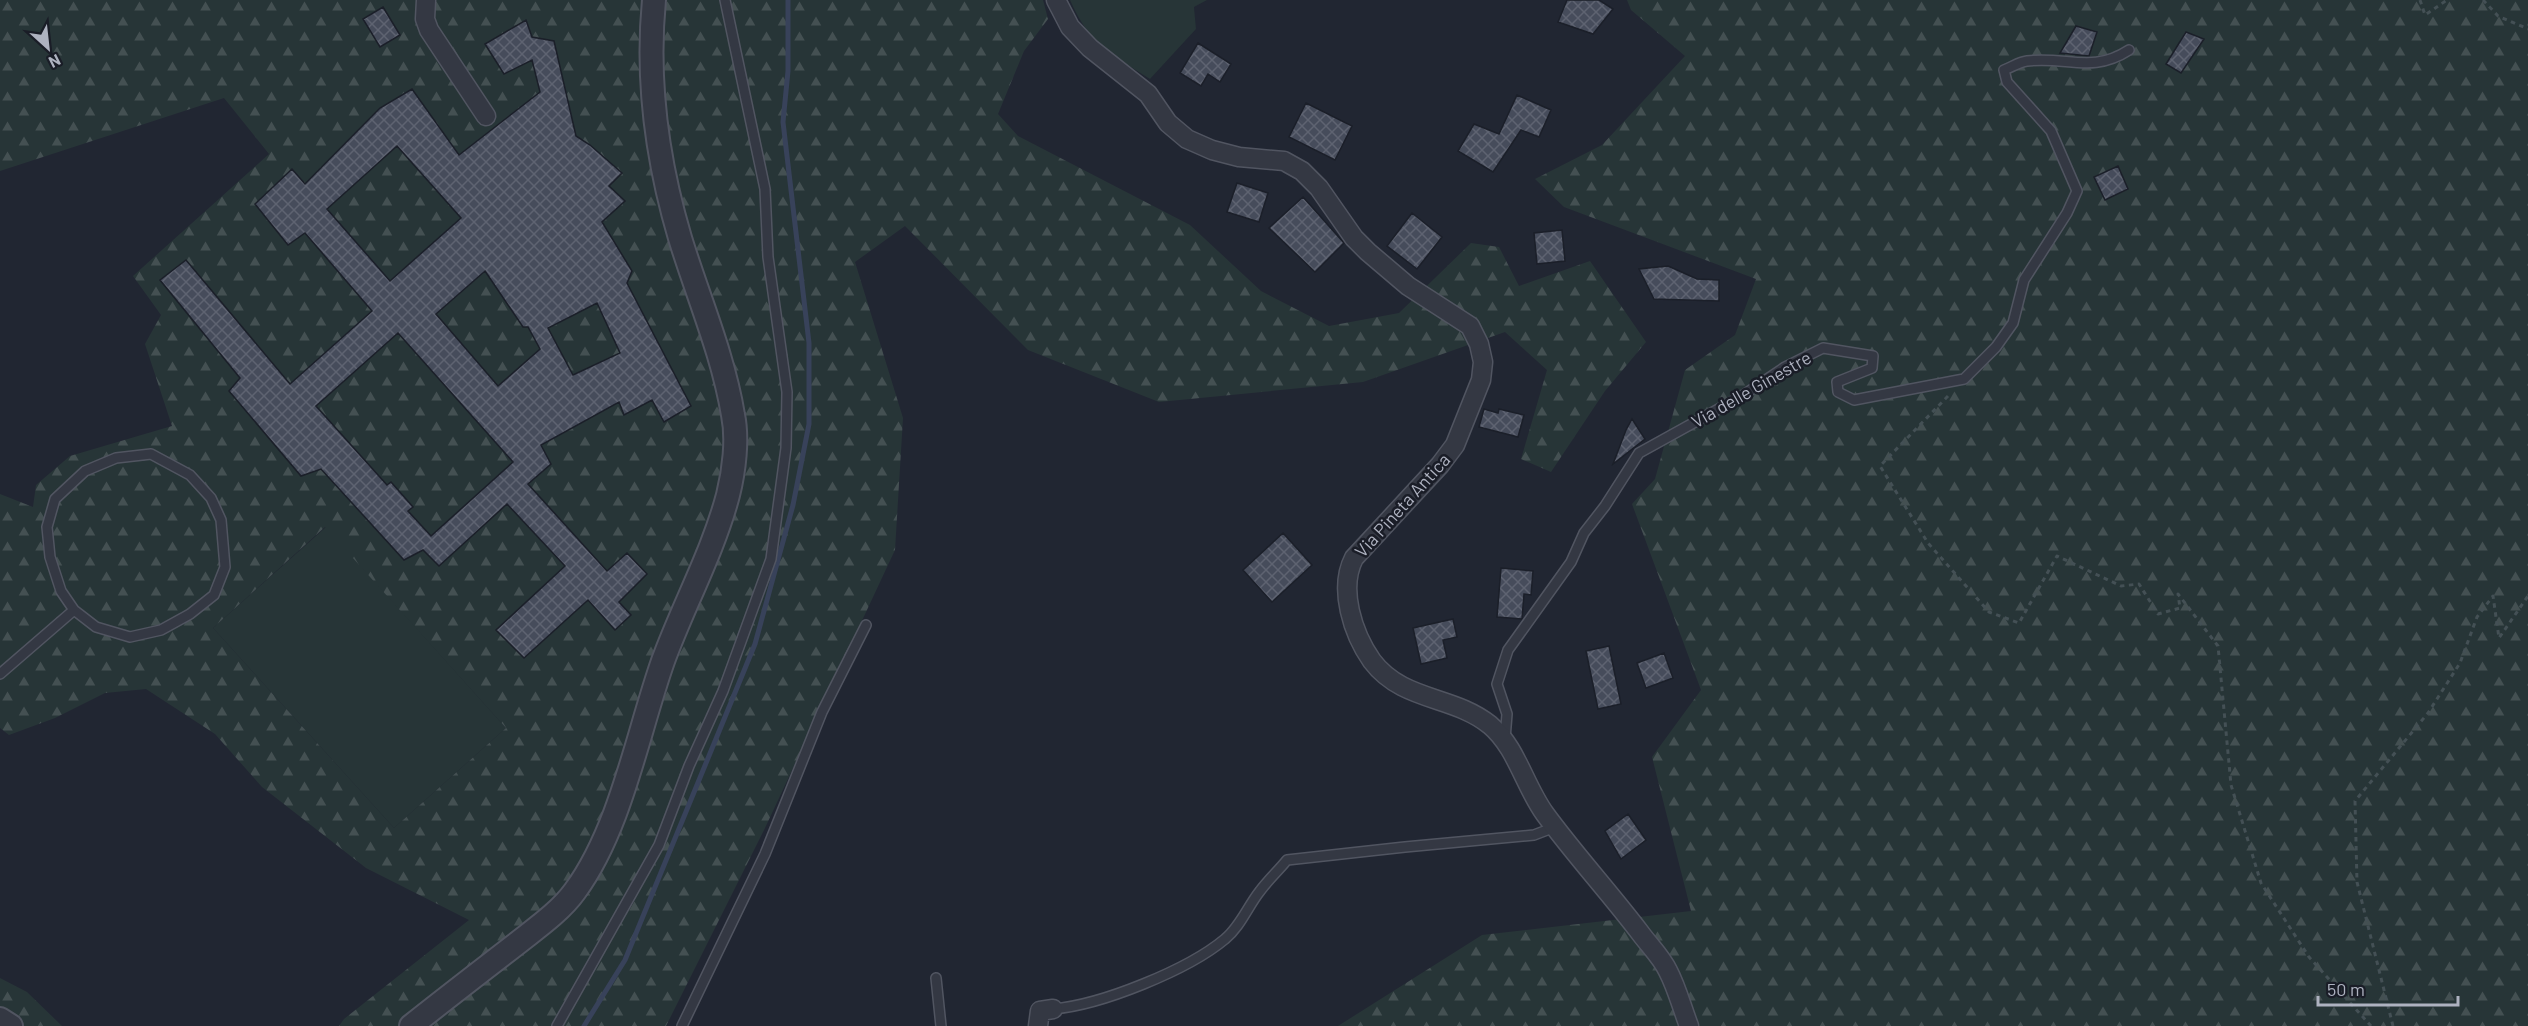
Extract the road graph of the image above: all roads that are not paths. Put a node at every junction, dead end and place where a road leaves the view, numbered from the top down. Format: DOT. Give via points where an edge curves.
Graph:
graph roads {
  1 [pos="426,0"];
  2 [pos="654,0"];
  3 [pos="725,0"];
  4 [pos="1056,0"];
  5 [pos="2129,50"];
  6 [pos="486,116"];
  7 [pos="74,610"];
  8 [pos="866,625"];
  9 [pos="0,674"];
  10 [pos="1504,741"];
  11 [pos="1555,828"];
  12 [pos="936,978"];
  13 [pos="1053,1009"];
  14 [pos="0,1019"];
  15 [pos="11,1026"];
  16 [pos="411,1026"];
  17 [pos="557,1026"];
  18 [pos="682,1026"];
  19 [pos="941,1026"];
  20 [pos="1038,1026"];
  21 [pos="1689,1026"];
  1 -- 6 [label="street" via="429,30"];
  2 -- 16 [label="street" via="654,125 661,169 726,380 734,419 728,494 662,663 595,862 573,895 545,921"];
  3 -- 17 [label="lane" via="765,189 768,257 787,392 786,448 771,559 723,691 659,845"];
  4 -- 10 [label="street, Via Pineta Antica" via="1070,27 1148,94 1168,123 1187,139 1239,158 1284,161 1302,171 1368,252 1408,286 1470,326 1483,362 1462,431 1440,465 1354,558 1347,572 1347,592 1360,637 1385,677 1471,713"];
  5 -- 10 [label="lane, Via delle Ginestre" via="2098,64 2037,61 2004,70 2007,82 2051,131 2077,191 2024,280 2013,323 1996,347 1964,379 1854,400 1838,392 1837,382 1872,368 1873,356 1824,348 1639,453 1584,533 1571,562 1508,650 1497,684 1507,714"];
  7 -- 7 [label="lane" via="96,627 130,637 161,630 214,596 225,567 221,520 211,498 190,474 151,454 116,459 85,471 55,499 47,527 50,557 62,591"];
  7 -- 9 [label="lane"];
  8 -- 18 [label="lane" via="813,734 774,835"];
  10 -- 11 [label="street, Via Pineta Antica"];
  11 -- 13 [label="lane" via="1534,835 1287,860 1226,938 1196,959 1092,1001"];
  11 -- 21 [label="street, Via Pineta Antica" via="1668,969"];
  12 -- 19 [label="lane"];
  13 -- 20 [label="street" via="1040,1011"];
  14 -- 15 [label="street"];
}
